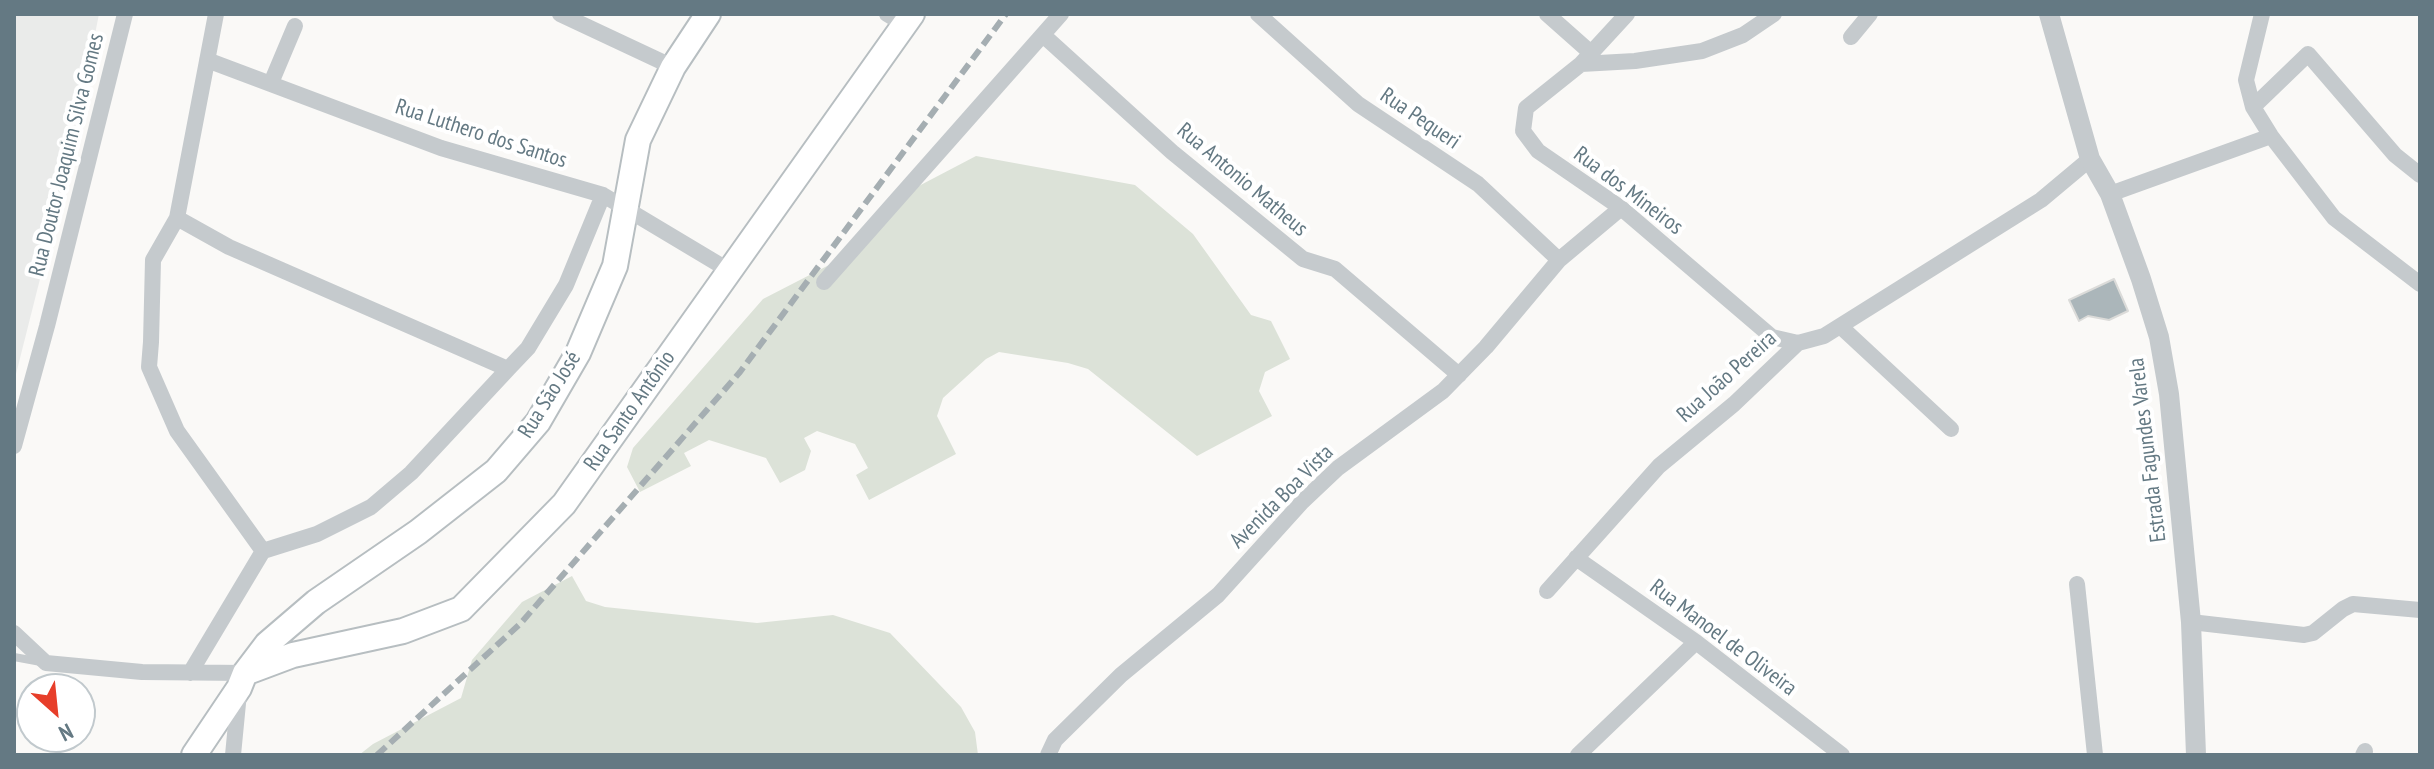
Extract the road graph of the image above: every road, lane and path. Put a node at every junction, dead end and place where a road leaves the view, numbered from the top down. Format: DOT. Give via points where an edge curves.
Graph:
graph roads {
  1 [pos="125,14"];
  2 [pos="216,14"];
  3 [pos="560,14"];
  4 [pos="708,14"];
  5 [pos="1061,14"];
  6 [pos="1258,14"];
  7 [pos="1547,14"];
  8 [pos="1627,14"];
  9 [pos="1774,14"];
  10 [pos="1870,14"];
  11 [pos="2049,14"];
  12 [pos="2262,14"];
  13 [pos="901,18"];
  14 [pos="295,26"];
  15 [pos="1043,35"];
  16 [pos="1851,37"];
  17 [pos="1586,59"];
  18 [pos="207,60"];
  19 [pos="673,67"];
  20 [pos="271,83"];
  21 [pos="2253,107"];
  22 [pos="2271,136"];
  23 [pos="2090,159"];
  24 [pos="2420,175"];
  25 [pos="2110,194"];
  26 [pos="603,195"];
  27 [pos="1621,208"];
  28 [pos="626,210"];
  29 [pos="177,218"];
  30 [pos="1559,260"];
  31 [pos="730,271"];
  32 [pos="824,282"];
  33 [pos="2420,284"];
  34 [pos="1840,326"];
  35 [pos="1798,343"];
  36 [pos="508,369"];
  37 [pos="1459,375"];
  38 [pos="1951,429"];
  39 [pos="14,446"];
  40 [pos="263,551"];
  41 [pos="1576,558"];
  42 [pos="2077,584"];
  43 [pos="1547,591"];
  44 [pos="2420,610"];
  45 [pos="2191,622"];
  46 [pos="14,633"];
  47 [pos="1696,642"];
  48 [pos="14,657"];
  49 [pos="46,663"];
  50 [pos="190,673"];
  51 [pos="242,680"];
  52 [pos="1587,752"];
  53 [pos="194,755"];
  54 [pos="233,755"];
  55 [pos="1048,755"];
  56 [pos="1842,755"];
  57 [pos="2095,755"];
  58 [pos="2196,755"];
  1 -- 39 [label="street, Rua Doutor Joaquim Silva Gomes"];
  2 -- 18 [label="street"];
  3 -- 19 [label="street"];
  4 -- 19 [label="main road, Rua São José"];
  5 -- 15 [label="street"];
  6 -- 30 [label="street, Rua Pequeri" via="1358,104 1478,184"];
  7 -- 17 [label="street"];
  8 -- 17 [label="street, Rua dos Mineiros"];
  9 -- 17 [label="street" via="1743,35 1702,51 1635,61"];
  10 -- 16 [label="street"];
  11 -- 23 [label="street, Estrada Fagundes Varela"];
  12 -- 21 [label="street" via="2246,80"];
  13 -- 31 [label="main road, Rua Santo Antônio"];
  14 -- 20 [label="street"];
  15 -- 32 [label="street"];
  15 -- 37 [label="street, Rua Antonio Matheus" via="1172,152 1303,259 1335,269"];
  17 -- 27 [label="street, Rua dos Mineiros" via="1526,108 1523,131 1538,151"];
  18 -- 20 [label="street, Rua Luthero dos Santos"];
  18 -- 29 [label="street"];
  19 -- 28 [label="main road, Rua São José" via="638,140"];
  20 -- 26 [label="street, Rua Luthero dos Santos" via="441,148"];
  21 -- 22 [label="street"];
  21 -- 24 [label="street" via="2308,54 2395,155"];
  22 -- 25 [label="street"];
  22 -- 33 [label="street" via="2334,218"];
  23 -- 25 [label="street, Estrada Fagundes Varela"];
  23 -- 34 [label="street, Rua João Pereira" via="2041,200"];
  25 -- 45 [label="street, Estrada Fagundes Varela" via="2159,337"];
  26 -- 28 [label="street, Rua Luthero dos Santos"];
  26 -- 36 [label="street, Rua São José" via="566,285 528,348"];
  27 -- 30 [label="street, Avenida Boa Vista"];
  27 -- 35 [label="street, Rua dos Mineiros" via="1772,337"];
  28 -- 31 [label="street, Rua Luthero dos Santos"];
  28 -- 51 [label="main road, Rua São José" via="615,266 578,353 538,422 496,471 267,644"];
  29 -- 36 [label="street" via="229,247"];
  29 -- 40 [label="street" via="153,260 149,367 177,431"];
  30 -- 37 [label="street, Avenida Boa Vista"];
  31 -- 51 [label="main road, Rua Santo Antônio" via="564,504 461,609 403,631 293,655"];
  34 -- 35 [label="street, Rua João Pereira"];
  34 -- 38 [label="street"];
  35 -- 41 [label="street, Rua João Pereira" via="1659,466"];
  36 -- 40 [label="street, Rua São José" via="411,473 371,507 317,534"];
  37 -- 55 [label="street, Avenida Boa Vista" via="1338,468 1218,595 1121,675 1055,740"];
  40 -- 50 [label="street"];
  41 -- 43 [label="street, Rua João Pereira"];
  41 -- 47 [label="street, Rua Manoel de Oliveira"];
  42 -- 57 [label="street"];
  44 -- 45 [label="street" via="2353,604 2304,635"];
  45 -- 58 [label="street, Estrada Fagundes Varela"];
  46 -- 49 [label="street"];
  47 -- 52 [label="street"];
  47 -- 56 [label="street, Rua Manoel de Oliveira"];
  48 -- 49 [label="lane"];
  49 -- 50 [label="street"];
  50 -- 51 [label="street"];
  51 -- 53 [label="main road, Rua São José"];
  51 -- 54 [label="street"];
}
